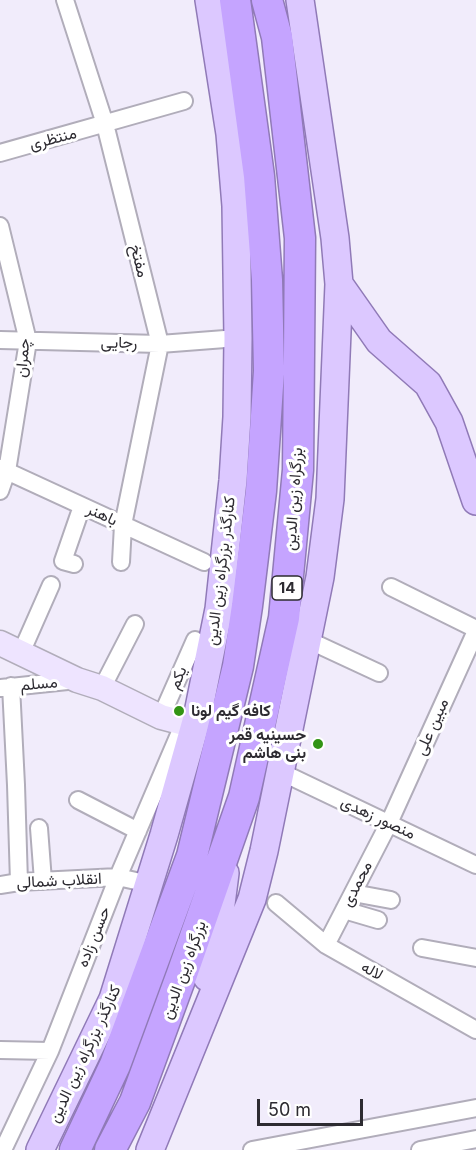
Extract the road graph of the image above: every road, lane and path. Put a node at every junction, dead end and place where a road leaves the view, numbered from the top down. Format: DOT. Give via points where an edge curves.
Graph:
graph roads {
  1 [pos="65,0"];
  2 [pos="208,0"];
  3 [pos="235,0"];
  4 [pos="267,0"];
  5 [pos="300,0"];
  6 [pos="183,101"];
  7 [pos="249,104"];
  8 [pos="105,124"];
  9 [pos="0,153"];
  10 [pos="0,226"];
  11 [pos="339,284"];
  12 [pos="238,338"];
  13 [pos="0,340"];
  14 [pos="28,341"];
  15 [pos="160,344"];
  16 [pos="237,417"];
  17 [pos="3,469"];
  18 [pos="0,490"];
  19 [pos="476,501"];
  20 [pos="82,506"];
  21 [pos="123,525"];
  22 [pos="121,562"];
  23 [pos="204,562"];
  24 [pos="74,564"];
  25 [pos="51,585"];
  26 [pos="391,587"];
  27 [pos="135,624"];
  28 [pos="476,630"];
  29 [pos="195,640"];
  30 [pos="308,640"];
  31 [pos="10,648"];
  32 [pos="379,673"];
  33 [pos="77,680"];
  34 [pos="5,687"];
  35 [pos="102,688"];
  36 [pos="180,722"];
  37 [pos="281,772"];
  38 [pos="78,800"];
  39 [pos="389,823"];
  40 [pos="39,828"];
  41 [pos="138,831"];
  42 [pos="228,843"];
  43 [pos="476,864"];
  44 [pos="118,878"];
  45 [pos="43,881"];
  46 [pos="19,882"];
  47 [pos="149,884"];
  48 [pos="0,885"];
  49 [pos="353,893"];
  50 [pos="391,900"];
  51 [pos="276,903"];
  52 [pos="344,910"];
  53 [pos="378,920"];
  54 [pos="326,945"];
  55 [pos="422,948"];
  56 [pos="476,958"];
  57 [pos="476,1029"];
  58 [pos="0,1050"];
  59 [pos="50,1051"];
  60 [pos="173,1093"];
  61 [pos="476,1108"];
  62 [pos="476,1139"];
  63 [pos="3,1150"];
  64 [pos="40,1150"];
  65 [pos="75,1150"];
  66 [pos="110,1150"];
  67 [pos="150,1150"];
  68 [pos="252,1150"];
  69 [pos="420,1150"];
  1 -- 8 [label="street, مفتخ"];
  2 -- 12 [label="main road, کنارگذر بزرگراه زین الدین" via="230,134 236,206"];
  3 -- 7 [label="highway, بزرگراه زین الدین / 14"];
  4 -- 42 [label="highway, بزرگراه زین الدین / 14" via="277,37 300,238 298,470 284,618 244,797"];
  5 -- 11 [label="main road"];
  6 -- 8 [label="street, منتظری"];
  7 -- 16 [label="main road" via="251,219"];
  7 -- 65 [label="highway, بزرگراه زین الدین / 14" via="267,280 269,371 261,491 238,666 192,856 115,1065"];
  8 -- 9 [label="street, منتظری"];
  8 -- 15 [label="street, مفتخ"];
  10 -- 14 [label="street, چمران"];
  11 -- 19 [label="main road" via="379,341 428,384 449,422"];
  11 -- 30 [label="main road" via="330,500"];
  12 -- 15 [label="street, رجایی"];
  12 -- 16 [label="main road, کنارگذر بزرگراه زین الدین"];
  13 -- 14 [label="street, رجایی"];
  14 -- 15 [label="street, رجایی"];
  14 -- 17 [label="street, چمران"];
  15 -- 21 [label="street, مفتخ"];
  16 -- 36 [label="main road, کنارگذر بزرگراه زین الدین" via="219,609"];
  17 -- 18 [label="street, چمران"];
  17 -- 20 [label="street, باهنر"];
  20 -- 21 [label="street, باهنر"];
  20 -- 24 [label="street" via="63,561"];
  21 -- 22 [label="street, مفتخ"];
  21 -- 23 [label="street, باهنر"];
  25 -- 31 [label="street"];
  26 -- 28 [label="street"];
  27 -- 35 [label="street"];
  28 -- 39 [label="street, مبین علی"];
  29 -- 36 [label="street, یکم"];
  30 -- 32 [label="street"];
  30 -- 37 [label="main road"];
  31 -- 33 [label="main road"];
  33 -- 34 [label="street, مسلم"];
  33 -- 35 [label="main road"];
  34 -- 46 [label="street" via="16,785"];
  35 -- 36 [label="main road"];
  36 -- 41 [label="street, حسن زاده"];
  36 -- 47 [label="main road, کنارگذر بزرگراه زین الدین"];
  37 -- 39 [label="street, منصور زهدی"];
  37 -- 60 [label="main road" via="252,899"];
  38 -- 41 [label="street"];
  39 -- 43 [label="street, منصور زهدی"];
  39 -- 49 [label="street, محمدی"];
  40 -- 45 [label="street"];
  41 -- 44 [label="street, حسن زاده"];
  42 -- 60 [label="main road" via="208,972"];
  42 -- 66 [label="highway, بزرگراه زین الدین / 14" via="135,1102"];
  44 -- 45 [label="street, انقلاب شمالی"];
  44 -- 47 [label="street, انقلاب شمالی"];
  44 -- 59 [label="street, حسن زاده"];
  45 -- 46 [label="street, انقلاب شمالی"];
  46 -- 48 [label="street, انقلاب شمالی"];
  47 -- 64 [label="main road, کنارگذر بزرگراه زین الدین" via="113,999"];
  49 -- 50 [label="street"];
  49 -- 52 [label="street, محمدی"];
  51 -- 54 [label="street, لاله"];
  52 -- 53 [label="street"];
  52 -- 54 [label="street, محمدی"];
  54 -- 57 [label="street, لاله"];
  55 -- 56 [label="street"];
  58 -- 59 [label="street"];
  59 -- 63 [label="street, حسن زاده"];
  60 -- 67 [label="main road"];
  61 -- 68 [label="street"];
  62 -- 69 [label="street"];
}
